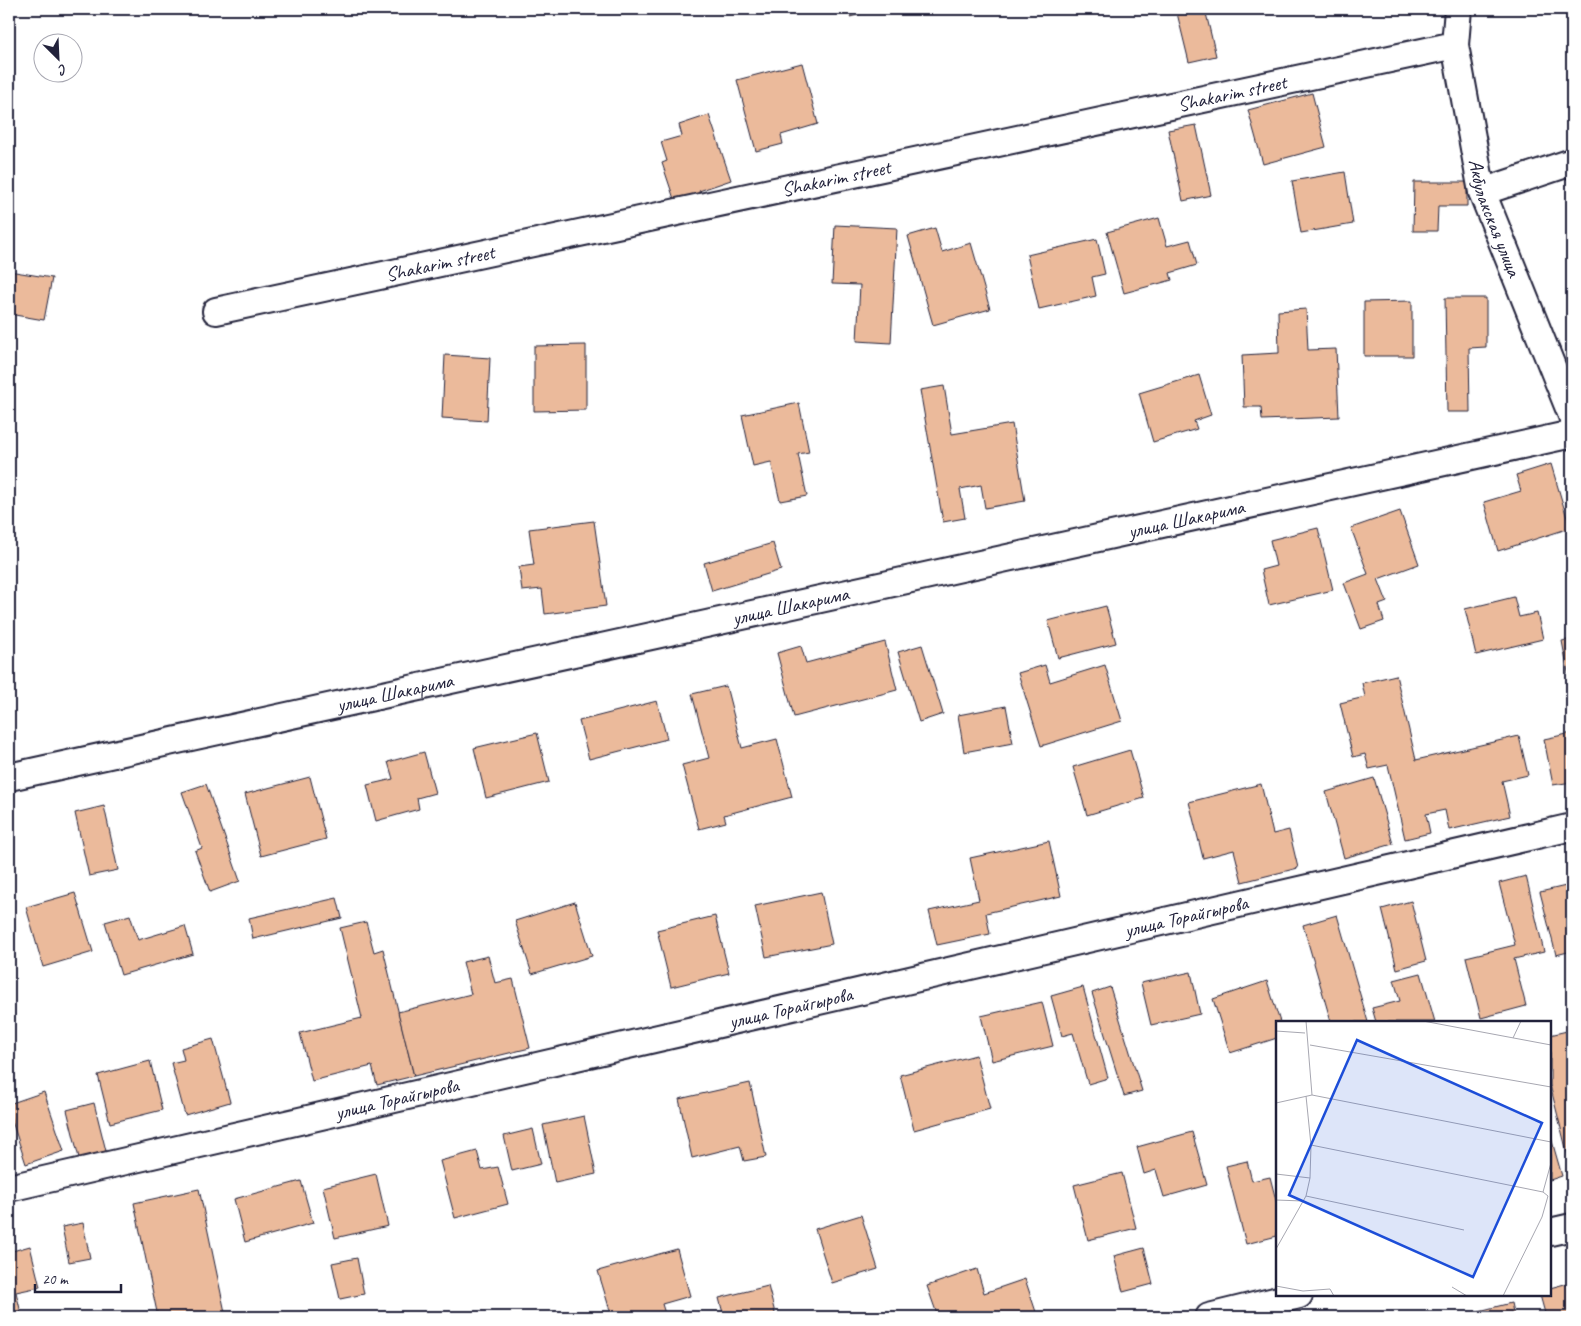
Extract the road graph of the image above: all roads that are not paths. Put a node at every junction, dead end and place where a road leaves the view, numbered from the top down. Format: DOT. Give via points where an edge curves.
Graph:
graph roads {
  1 [pos="1458,9"];
  2 [pos="1454,45"];
  3 [pos="1572,162"];
  4 [pos="1482,192"];
  5 [pos="216,311"];
  6 [pos="1572,416"];
  7 [pos="1572,434"];
  8 [pos="9,777"];
  9 [pos="1572,827"];
  10 [pos="9,1188"];
  11 [pos="1572,1227"];
  12 [pos="1551,1232"];
  13 [pos="1296,1296"];
  14 [pos="1209,1317"];
  1 -- 2 [label="street, Акбулакская улица"];
  2 -- 4 [label="street, Акбулакская улица"];
  2 -- 5 [label="street, Shakarim street"];
  3 -- 4 [label="street"];
  4 -- 6 [label="street, Акбулакская улица"];
  7 -- 8 [label="street, улица Шакарима"];
  9 -- 10 [label="street, улица Торайгырова"];
  11 -- 12 [label="street"];
  13 -- 14 [label="street"];
}
